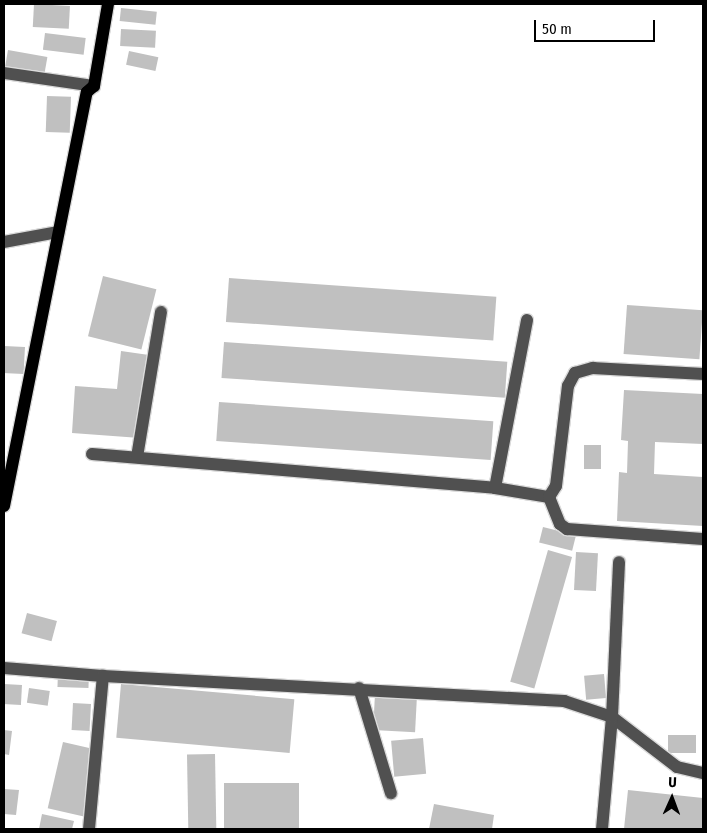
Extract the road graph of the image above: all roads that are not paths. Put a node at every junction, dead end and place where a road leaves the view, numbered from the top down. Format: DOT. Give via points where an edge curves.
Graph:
graph roads {
  1 [pos="108,4"];
  2 [pos="4,73"];
  3 [pos="94,86"];
  4 [pos="58,232"];
  5 [pos="4,242"];
  6 [pos="161,312"];
  7 [pos="527,320"];
  8 [pos="703,374"];
  9 [pos="92,454"];
  10 [pos="138,457"];
  11 [pos="495,488"];
  12 [pos="549,497"];
  13 [pos="4,506"];
  14 [pos="703,539"];
  15 [pos="619,562"];
  16 [pos="4,668"];
  17 [pos="103,676"];
  18 [pos="360,688"];
  19 [pos="612,717"];
  20 [pos="703,773"];
  21 [pos="390,793"];
  22 [pos="88,829"];
  23 [pos="602,829"];
  1 -- 3 [label="main road"];
  2 -- 3 [label="street"];
  3 -- 4 [label="main road" via="86,92"];
  4 -- 5 [label="street"];
  4 -- 13 [label="main road"];
  6 -- 10 [label="street"];
  7 -- 11 [label="street"];
  8 -- 12 [label="street" via="593,368 575,373 568,386 556,486"];
  9 -- 10 [label="street"];
  10 -- 11 [label="street"];
  11 -- 12 [label="street"];
  12 -- 14 [label="street" via="560,524 567,529"];
  15 -- 19 [label="street"];
  16 -- 17 [label="street"];
  17 -- 18 [label="street"];
  17 -- 22 [label="street"];
  18 -- 19 [label="street" via="564,700"];
  18 -- 21 [label="street"];
  19 -- 20 [label="street" via="677,767"];
  19 -- 23 [label="street"];
}
